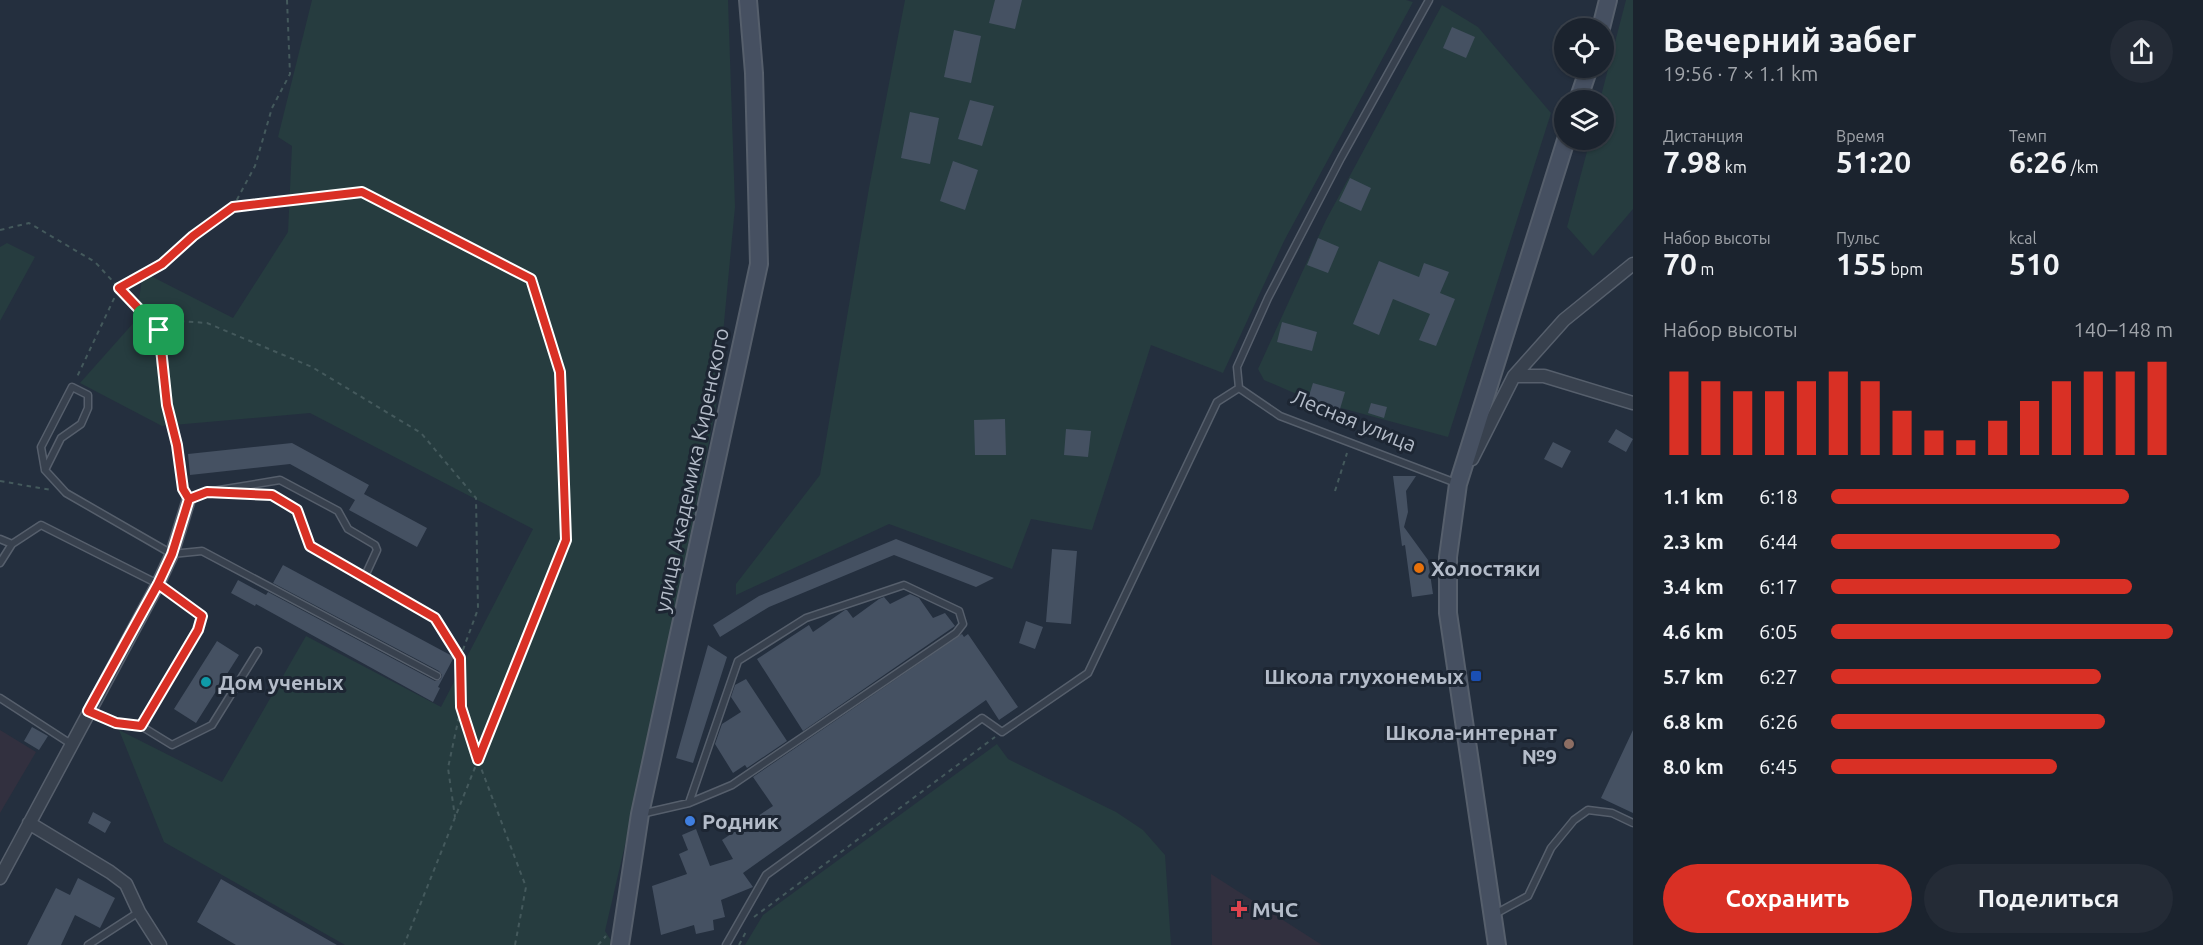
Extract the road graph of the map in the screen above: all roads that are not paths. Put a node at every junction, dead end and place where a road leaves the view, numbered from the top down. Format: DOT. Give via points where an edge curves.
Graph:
graph roads {
  1 [pos="748,0"];
  2 [pos="1429,0"];
  3 [pos="1608,0"];
  4 [pos="1604,18"];
  5 [pos="1563,150"];
  6 [pos="1633,264"];
  7 [pos="1514,376"];
  8 [pos="1239,388"];
  9 [pos="1633,403"];
  10 [pos="45,470"];
  11 [pos="1458,484"];
  12 [pos="189,499"];
  13 [pos="0,539"];
  14 [pos="12,544"];
  15 [pos="172,554"];
  16 [pos="0,563"];
  17 [pos="365,576"];
  18 [pos="158,584"];
  19 [pos="258,651"];
  20 [pos="437,676"];
  21 [pos="0,698"];
  22 [pos="88,711"];
  23 [pos="141,726"];
  24 [pos="71,744"];
  25 [pos="689,803"];
  26 [pos="640,814"];
  27 [pos="29,823"];
  28 [pos="1633,823"];
  29 [pos="0,878"];
  30 [pos="140,912"];
  31 [pos="1492,915"];
  32 [pos="88,945"];
  33 [pos="160,945"];
  34 [pos="620,945"];
  35 [pos="726,945"];
  36 [pos="1497,945"];
  1 -- 26 [label="main road, улица Академика Киренского" via="759,264"];
  2 -- 8 [label="lane" via="1268,298 1237,367"];
  3 -- 4 [label="main road"];
  5 -- 11 [label="main road"];
  6 -- 7 [label="street" via="1564,320"];
  7 -- 9 [label="street" via="1544,376"];
  7 -- 11 [label="street"];
  8 -- 11 [label="lane, Лесная улица" via="1280,416"];
  8 -- 35 [label="lane" via="1217,402 1088,673 1002,732 982,718 766,875"];
  10 -- 10 [label="lane" via="41,447 72,387 88,395 88,408 81,424 61,438"];
  10 -- 15 [label="lane" via="66,493"];
  11 -- 31 [label="main road" via="1448,557 1448,613"];
  12 -- 15 [label="street"];
  12 -- 17 [label="lane" via="207,492 280,480 338,511 348,529 375,545 377,550"];
  13 -- 14 [label="lane"];
  14 -- 16 [label="lane"];
  14 -- 18 [label="lane" via="41,525"];
  15 -- 18 [label="street"];
  15 -- 20 [label="lane" via="202,551"];
  18 -- 22 [label="street"];
  18 -- 23 [label="lane" via="202,616 198,630"];
  19 -- 23 [label="lane" via="212,724 172,745"];
  21 -- 24 [label="lane"];
  22 -- 23 [label="lane" via="116,723"];
  22 -- 24 [label="street"];
  24 -- 27 [label="street"];
  25 -- 25 [label="lane" via="732,785 956,633 963,624 960,611 904,585 806,618 738,661"];
  25 -- 26 [label="lane"];
  26 -- 34 [label="main road, улица Академика Киренского"];
  27 -- 29 [label="street"];
  27 -- 30 [label="street" via="126,884"];
  28 -- 31 [label="lane" via="1612,813 1588,810 1574,820 1551,848 1528,896"];
  30 -- 32 [label="lane"];
  30 -- 33 [label="street"];
  31 -- 36 [label="main road"];
}
